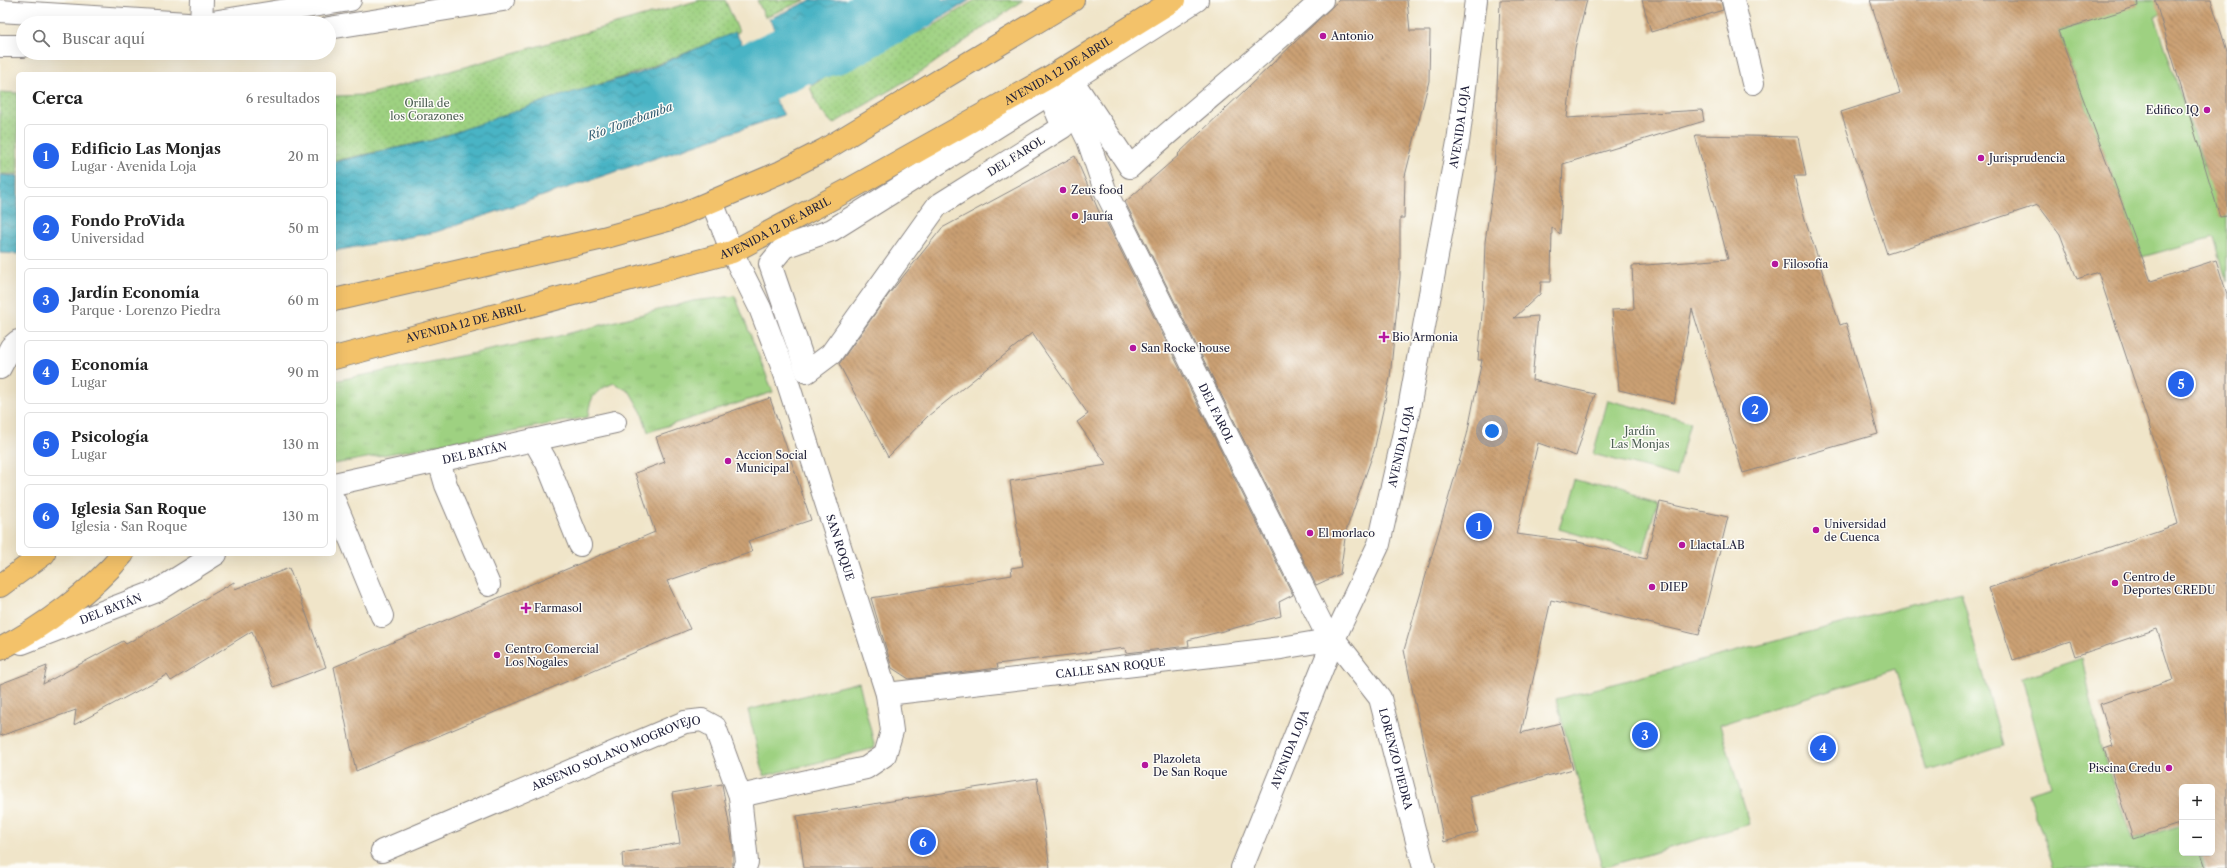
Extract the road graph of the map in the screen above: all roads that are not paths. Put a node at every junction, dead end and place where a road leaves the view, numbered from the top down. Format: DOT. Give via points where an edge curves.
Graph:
graph roads {
  1 [pos="202,0"];
  2 [pos="350,0"];
  3 [pos="503,0"];
  4 [pos="1073,0"];
  5 [pos="1174,0"];
  6 [pos="1198,0"];
  7 [pos="1322,0"];
  8 [pos="1476,0"];
  9 [pos="1733,0"];
  10 [pos="0,11"];
  11 [pos="78,16"];
  12 [pos="201,16"];
  13 [pos="250,16"];
  14 [pos="336,27"];
  15 [pos="0,46"];
  16 [pos="16,46"];
  17 [pos="1054,74"];
  18 [pos="1753,83"];
  19 [pos="712,202"];
  20 [pos="732,252"];
  21 [pos="770,264"];
  22 [pos="336,300"];
  23 [pos="16,343"];
  24 [pos="336,357"];
  25 [pos="0,368"];
  26 [pos="614,422"];
  27 [pos="534,440"];
  28 [pos="439,461"];
  29 [pos="336,484"];
  30 [pos="336,505"];
  31 [pos="580,545"];
  32 [pos="41,556"];
  33 [pos="121,556"];
  34 [pos="213,556"];
  35 [pos="489,585"];
  36 [pos="0,586"];
  37 [pos="382,616"];
  38 [pos="1334,639"];
  39 [pos="0,650"];
  40 [pos="886,694"];
  41 [pos="740,796"];
  42 [pos="382,851"];
  43 [pos="745,868"];
  44 [pos="1242,868"];
  45 [pos="1424,868"];
  1 -- 12 [label="street"];
  2 -- 13 [label="street"];
  3 -- 14 [label="street"];
  4 -- 19 [label="main road" via="824,150"];
  5 -- 17 [label="main road, AVENIDA 12 DE ABRIL"];
  6 -- 7 [label="street" via="1072,80 1130,167"];
  8 -- 38 [label="street, AVENIDA LOJA" via="1458,142 1405,426 1379,544"];
  9 -- 18 [label="street"];
  10 -- 11 [label="street"];
  15 -- 16 [label="street"];
  17 -- 20 [label="main road, AVENIDA 12 DE ABRIL" via="850,190"];
  17 -- 38 [label="street, DEL FAROL" via="1088,140 1105,190 1323,627"];
  19 -- 20 [label="street, SAN ROQUE"];
  19 -- 22 [label="main road" via="668,220 603,238"];
  20 -- 24 [label="main road, AVENIDA 12 DE ABRIL"];
  20 -- 40 [label="street, SAN ROQUE" via="760,308 785,374"];
  21 -- 21 [label="street, DEL FAROL" via="807,372 831,354 937,206 1063,127 1049,94 832,230 784,247"];
  23 -- 25 [label="street" via="11,347"];
  26 -- 27 [label="street, DEL BATÁN"];
  27 -- 28 [label="street, DEL BATÁN"];
  27 -- 31 [label="street" via="547,463"];
  28 -- 29 [label="street, DEL BATÁN"];
  28 -- 35 [label="street" via="446,485"];
  30 -- 37 [label="street"];
  32 -- 36 [label="main road"];
  33 -- 39 [label="main road" via="80,595 31,633"];
  34 -- 39 [label="street, DEL BATÁN" via="157,591"];
  38 -- 40 [label="street, CALLE SAN ROQUE" via="1281,648"];
  38 -- 44 [label="street, AVENIDA LOJA"];
  38 -- 45 [label="street, LORENZO PIEDRA" via="1380,698"];
  40 -- 41 [label="street, SAN ROQUE" via="892,731 885,755 866,768"];
  41 -- 42 [label="street, ARSENIO SOLANO MOGROVEJO" via="715,727 702,720 685,722"];
  41 -- 43 [label="street, ARSENIO SOLANO MOGROVEJO" via="747,862"];
}
